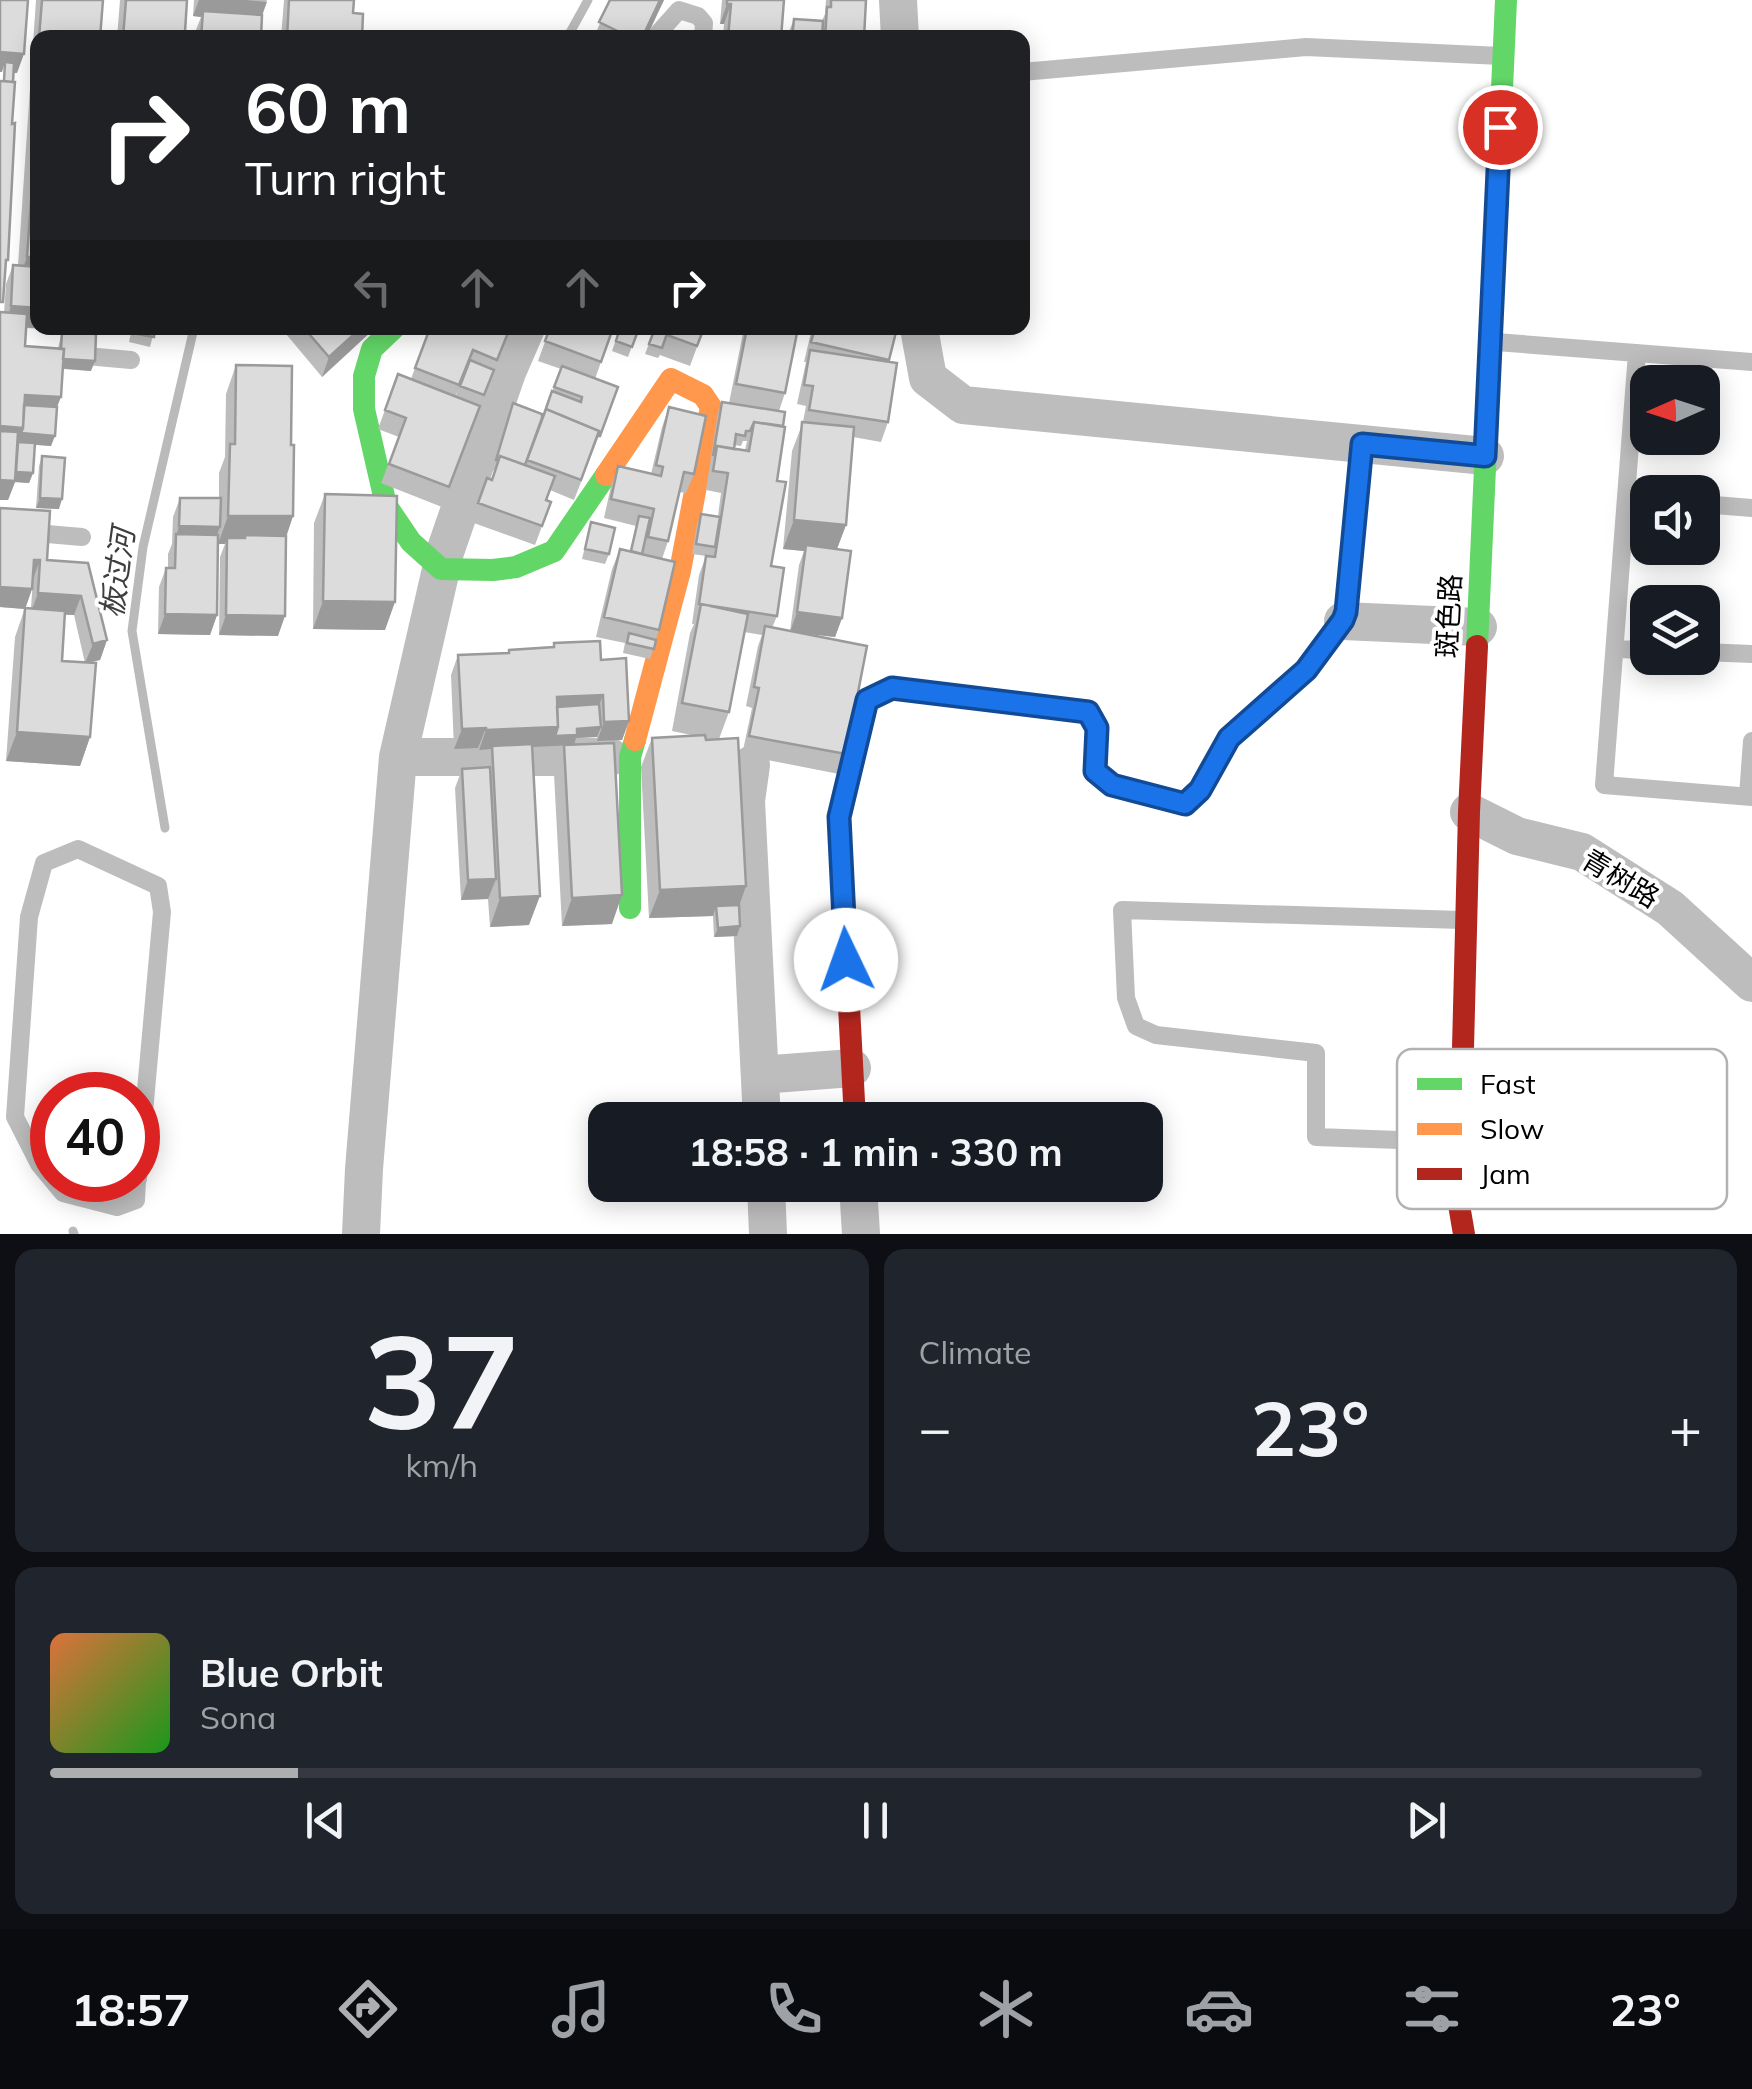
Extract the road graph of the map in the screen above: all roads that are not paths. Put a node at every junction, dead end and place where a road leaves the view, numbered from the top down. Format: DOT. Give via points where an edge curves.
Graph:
graph roads {
  1 [pos="898,0"];
  2 [pos="1506,0"];
  3 [pos="692,7"];
  4 [pos="661,30"];
  5 [pos="704,30"];
  6 [pos="900,30"];
  7 [pos="1504,56"];
  8 [pos="1030,71"];
  9 [pos="386,335"];
  10 [pos="523,335"];
  11 [pos="920,335"];
  12 [pos="1490,341"];
  13 [pos="56,353"];
  14 [pos="1637,353"];
  15 [pos="130,360"];
  16 [pos="1752,362"];
  17 [pos="1362,444"];
  18 [pos="1485,456"];
  19 [pos="1626,498"];
  20 [pos="1630,498"];
  21 [pos="1720,505"];
  22 [pos="1752,508"];
  23 [pos="0,530"];
  24 [pos="82,537"];
  25 [pos="441,569"];
  26 [pos="1343,620"];
  27 [pos="1478,627"];
  28 [pos="1615,649"];
  29 [pos="1630,649"];
  30 [pos="1720,653"];
  31 [pos="1752,654"];
  32 [pos="1752,741"];
  33 [pos="398,756"];
  34 [pos="639,757"];
  35 [pos="742,764"];
  36 [pos="1750,796"];
  37 [pos="1469,812"];
  38 [pos="630,908"];
  39 [pos="1466,920"];
  40 [pos="1752,983"];
  41 [pos="1463,1049"];
  42 [pos="852,1068"];
  43 [pos="147,1072"];
  44 [pos="760,1075"];
  45 [pos="761,1102"];
  46 [pos="854,1102"];
  47 [pos="7,1123"];
  48 [pos="1397,1140"];
  49 [pos="30,1152"];
  50 [pos="101,1202"];
  51 [pos="130,1202"];
  52 [pos="767,1202"];
  53 [pos="859,1202"];
  54 [pos="1460,1209"];
  55 [pos="362,1234"];
  56 [pos="768,1234"];
  57 [pos="861,1234"];
  58 [pos="1464,1234"];
  1 -- 6 [label="street"];
  2 -- 7 [label="street, 斑色路"];
  3 -- 4 [label="lane" via="679,10"];
  3 -- 5 [label="lane"];
  7 -- 8 [label="lane" via="1306,47"];
  7 -- 12 [label="street, 斑色路"];
  9 -- 25 [label="street" via="372,348 364,376 364,409 386,505 411,542"];
  10 -- 25 [label="street"];
  11 -- 17 [label="street" via="928,378 963,405"];
  12 -- 14 [label="lane"];
  12 -- 18 [label="street, 斑色路"];
  13 -- 15 [label="lane"];
  14 -- 16 [label="lane"];
  14 -- 19 [label="lane"];
  17 -- 18 [label="street"];
  17 -- 26 [label="street"];
  18 -- 27 [label="street, 斑色路"];
  19 -- 20 [label="lane"];
  19 -- 28 [label="lane"];
  21 -- 22 [label="lane"];
  23 -- 24 [label="lane"];
  25 -- 33 [label="street"];
  25 -- 34 [label="street" via="493,570 554,552 671,380 704,394 711,407"];
  26 -- 27 [label="street"];
  26 -- 42 [label="street" via="1306,670 1229,738 1185,804 1112,785 1095,771 1097,728 1088,712 892,688 867,700 839,817"];
  27 -- 37 [label="street, 斑色路"];
  28 -- 29 [label="lane"];
  28 -- 36 [label="lane" via="1604,784"];
  30 -- 31 [label="lane"];
  32 -- 36 [label="lane"];
  33 -- 34 [label="street"];
  33 -- 55 [label="street"];
  34 -- 38 [label="street"];
  35 -- 44 [label="street"];
  37 -- 39 [label="street, 斑色路"];
  37 -- 40 [label="street, 青树路" via="1517,836 1582,852 1670,908"];
  39 -- 41 [label="street, 斑色路"];
  39 -- 48 [label="lane" via="1122,910 1126,998 1136,1026 1156,1035 1316,1052 1316,1137"];
  42 -- 44 [label="street"];
  42 -- 46 [label="street"];
  43 -- 47 [label="lane" via="162,912 158,886 78,848 44,863 30,918"];
  44 -- 45 [label="street"];
  47 -- 49 [label="lane"];
  50 -- 51 [label="lane"];
  52 -- 56 [label="street"];
  53 -- 57 [label="street"];
  54 -- 58 [label="street, 斑色路"];
}
